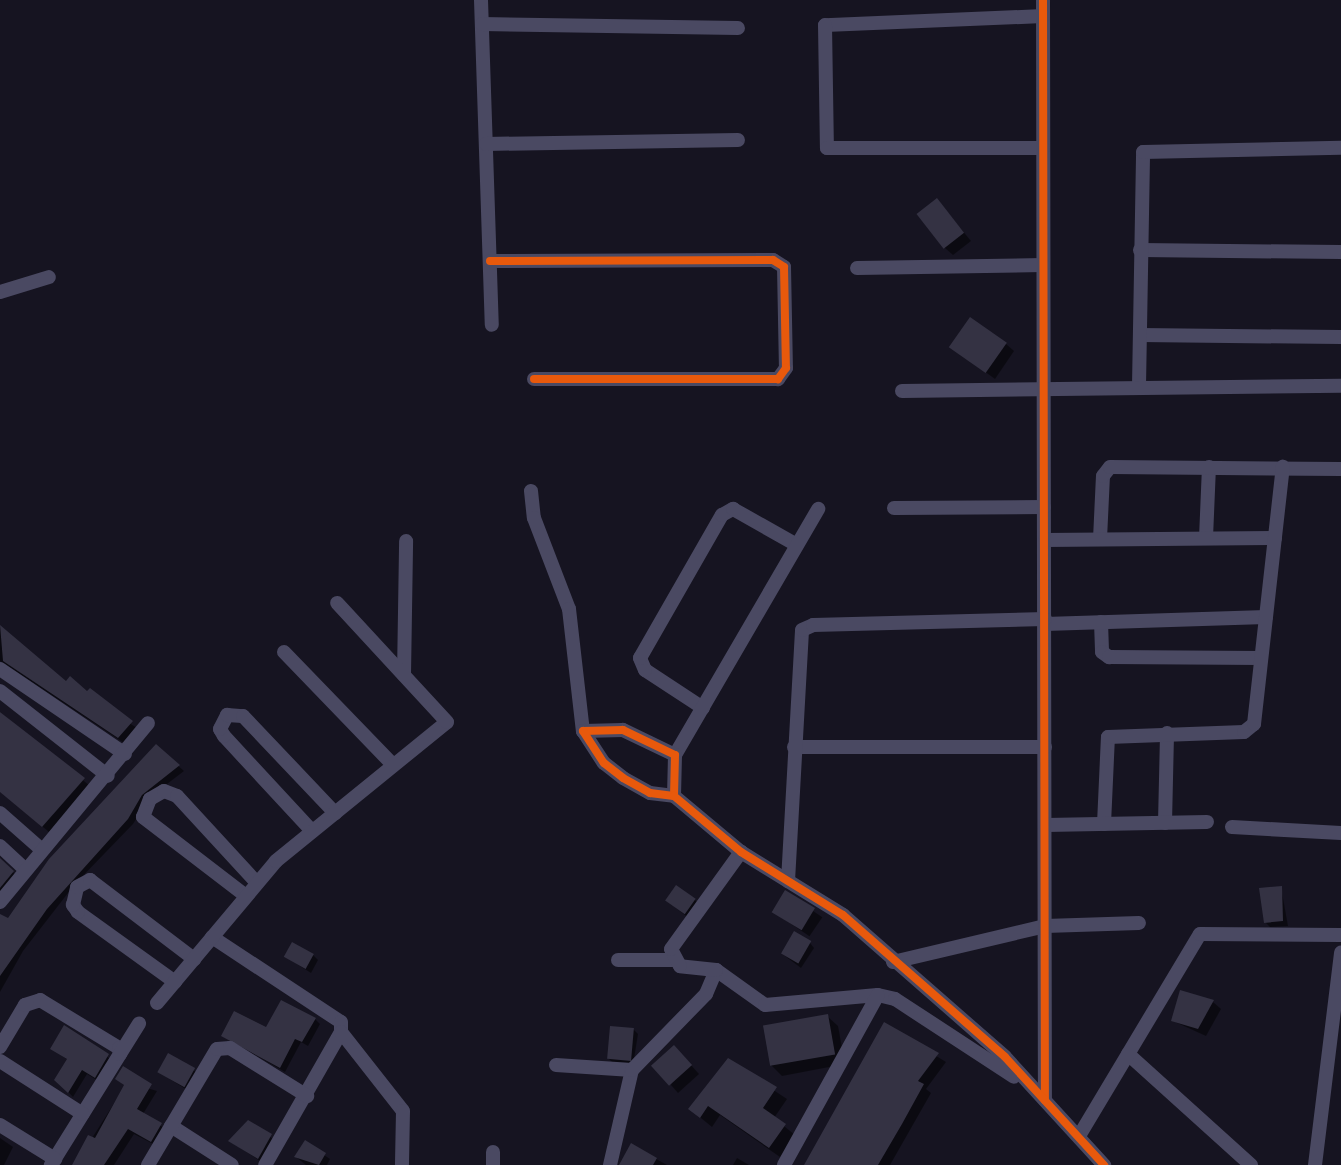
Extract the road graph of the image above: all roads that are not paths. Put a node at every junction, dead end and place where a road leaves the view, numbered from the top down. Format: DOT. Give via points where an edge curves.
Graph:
graph roads {
  1 [pos="481,0"];
  2 [pos="1043,0"];
  3 [pos="1043,16"];
  4 [pos="482,24"];
  5 [pos="738,28"];
  6 [pos="738,140"];
  7 [pos="486,144"];
  8 [pos="1043,147"];
  9 [pos="1341,148"];
  10 [pos="1140,250"];
  11 [pos="1341,252"];
  12 [pos="490,261"];
  13 [pos="1043,265"];
  14 [pos="857,268"];
  15 [pos="49,277"];
  16 [pos="0,292"];
  17 [pos="492,325"];
  18 [pos="1140,334"];
  19 [pos="1341,337"];
  20 [pos="534,379"];
  21 [pos="1046,386"];
  22 [pos="1139,386"];
  23 [pos="1341,386"];
  24 [pos="902,392"];
  25 [pos="1283,466"];
  26 [pos="1209,467"];
  27 [pos="1341,469"];
  28 [pos="531,491"];
  29 [pos="1044,507"];
  30 [pos="818,508"];
  31 [pos="894,508"];
  32 [pos="1206,538"];
  33 [pos="1275,538"];
  34 [pos="1100,539"];
  35 [pos="1046,540"];
  36 [pos="406,541"];
  37 [pos="797,545"];
  38 [pos="337,603"];
  39 [pos="1266,617"];
  40 [pos="1045,622"];
  41 [pos="1101,622"];
  42 [pos="284,652"];
  43 [pos="1261,658"];
  44 [pos="0,669"];
  45 [pos="405,675"];
  46 [pos="0,691"];
  47 [pos="702,708"];
  48 [pos="148,723"];
  49 [pos="583,731"];
  50 [pos="1167,733"];
  51 [pos="794,747"];
  52 [pos="1045,747"];
  53 [pos="125,754"];
  54 [pos="675,755"];
  55 [pos="393,765"];
  56 [pos="108,776"];
  57 [pos="674,796"];
  58 [pos="0,813"];
  59 [pos="334,813"];
  60 [pos="1207,822"];
  61 [pos="1165,823"];
  62 [pos="1104,824"];
  63 [pos="1046,825"];
  64 [pos="1232,827"];
  65 [pos="312,831"];
  66 [pos="1341,833"];
  67 [pos="0,846"];
  68 [pos="42,850"];
  69 [pos="741,852"];
  70 [pos="25,869"];
  71 [pos="788,881"];
  72 [pos="257,883"];
  73 [pos="246,896"];
  74 [pos="0,902"];
  75 [pos="1139,922"];
  76 [pos="1046,926"];
  77 [pos="1341,935"];
  78 [pos="212,937"];
  79 [pos="1341,953"];
  80 [pos="194,959"];
  81 [pos="618,960"];
  82 [pos="674,960"];
  83 [pos="893,962"];
  84 [pos="716,970"];
  85 [pos="175,982"];
  86 [pos="878,995"];
  87 [pos="157,1003"];
  88 [pos="139,1023"];
  89 [pos="341,1032"];
  90 [pos="0,1047"];
  91 [pos="1128,1053"];
  92 [pos="120,1054"];
  93 [pos="0,1061"];
  94 [pos="556,1065"];
  95 [pos="632,1070"];
  96 [pos="1014,1077"];
  97 [pos="307,1096"];
  98 [pos="1046,1100"];
  99 [pos="83,1114"];
  100 [pos="0,1125"];
  101 [pos="171,1126"];
  102 [pos="1078,1136"];
  103 [pos="53,1162"];
  104 [pos="148,1165"];
  105 [pos="232,1165"];
  106 [pos="265,1165"];
  107 [pos="402,1165"];
  108 [pos="610,1165"];
  109 [pos="784,1165"];
  110 [pos="1104,1165"];
  111 [pos="1251,1165"];
  112 [pos="1316,1165"];
  1 -- 4 [label="street"];
  2 -- 3 [label="street"];
  3 -- 8 [label="street"];
  3 -- 8 [label="street" via="825,25 827,148"];
  4 -- 5 [label="street"];
  4 -- 7 [label="street"];
  6 -- 7 [label="street"];
  7 -- 12 [label="street"];
  8 -- 13 [label="street"];
  9 -- 10 [label="street" via="1148,148 1141,156"];
  10 -- 11 [label="street"];
  10 -- 18 [label="street"];
  12 -- 17 [label="street"];
  12 -- 20 [label="street" via="773,260 784,267 786,369 778,379"];
  13 -- 14 [label="street"];
  13 -- 21 [label="street"];
  15 -- 16 [label="street"];
  18 -- 19 [label="street"];
  18 -- 22 [label="street"];
  21 -- 22 [label="street"];
  21 -- 24 [label="street"];
  21 -- 29 [label="street"];
  22 -- 23 [label="street"];
  25 -- 26 [label="street"];
  25 -- 27 [label="street"];
  25 -- 33 [label="street"];
  26 -- 32 [label="street"];
  26 -- 34 [label="street" via="1110,467 1103,476"];
  28 -- 49 [label="street" via="534,518 569,609"];
  29 -- 31 [label="street"];
  29 -- 35 [label="street"];
  30 -- 37 [label="street"];
  32 -- 33 [label="street"];
  32 -- 34 [label="street"];
  33 -- 39 [label="street"];
  34 -- 35 [label="street"];
  35 -- 40 [label="street"];
  36 -- 45 [label="street"];
  37 -- 47 [label="street"];
  37 -- 47 [label="street" via="729,508 710,535 640,658 645,669"];
  38 -- 45 [label="street"];
  39 -- 41 [label="street"];
  39 -- 43 [label="street"];
  40 -- 41 [label="street"];
  40 -- 51 [label="street" via="807,626 800,636"];
  40 -- 52 [label="street"];
  41 -- 43 [label="street" via="1102,652 1109,657"];
  42 -- 55 [label="street"];
  43 -- 50 [label="street" via="1250,729"];
  44 -- 53 [label="street"];
  45 -- 55 [label="street" via="447,722"];
  46 -- 56 [label="street"];
  47 -- 54 [label="street"];
  48 -- 53 [label="street"];
  49 -- 54 [label="street" via="623,730"];
  49 -- 57 [label="street" via="604,763 623,778 650,793"];
  50 -- 61 [label="street"];
  50 -- 62 [label="street" via="1108,737"];
  51 -- 52 [label="street"];
  51 -- 71 [label="street"];
  52 -- 63 [label="street"];
  53 -- 56 [label="street"];
  54 -- 57 [label="street"];
  55 -- 59 [label="street"];
  56 -- 68 [label="street"];
  57 -- 69 [label="street"];
  58 -- 68 [label="street"];
  59 -- 65 [label="street"];
  59 -- 65 [label="street" via="243,716 227,715 220,729 224,736"];
  60 -- 61 [label="street"];
  61 -- 62 [label="street"];
  62 -- 63 [label="street"];
  63 -- 76 [label="street"];
  64 -- 66 [label="street"];
  65 -- 72 [label="street"];
  67 -- 70 [label="street"];
  68 -- 70 [label="street"];
  69 -- 71 [label="street"];
  69 -- 82 [label="street" via="671,949"];
  70 -- 74 [label="street"];
  71 -- 83 [label="street" via="843,915"];
  72 -- 73 [label="street"];
  72 -- 73 [label="street" via="177,796 164,791 150,799 143,817"];
  73 -- 78 [label="street"];
  75 -- 76 [label="street"];
  76 -- 83 [label="street"];
  76 -- 98 [label="street"];
  77 -- 91 [label="street" via="1200,934"];
  78 -- 80 [label="street"];
  78 -- 89 [label="street" via="341,1022"];
  79 -- 112 [label="street"];
  80 -- 85 [label="street"];
  80 -- 85 [label="street" via="90,880 77,886 73,905 78,912"];
  81 -- 82 [label="street"];
  82 -- 84 [label="street"];
  83 -- 98 [label="street" via="1005,1057"];
  84 -- 86 [label="street" via="765,1005"];
  84 -- 95 [label="street" via="706,994"];
  85 -- 87 [label="street"];
  86 -- 96 [label="street" via="908,1003"];
  86 -- 109 [label="street"];
  88 -- 92 [label="street"];
  89 -- 97 [label="street"];
  89 -- 107 [label="street" via="403,1111"];
  90 -- 92 [label="street" via="25,1005 40,1000 119,1048"];
  91 -- 102 [label="street"];
  91 -- 111 [label="street"];
  92 -- 99 [label="street"];
  93 -- 99 [label="street"];
  94 -- 95 [label="street"];
  95 -- 108 [label="street"];
  97 -- 101 [label="street" via="230,1048 217,1049"];
  97 -- 106 [label="street"];
  98 -- 102 [label="street"];
  99 -- 103 [label="street"];
  100 -- 103 [label="street"];
  101 -- 104 [label="street"];
  101 -- 105 [label="street"];
  102 -- 110 [label="street"];
}
